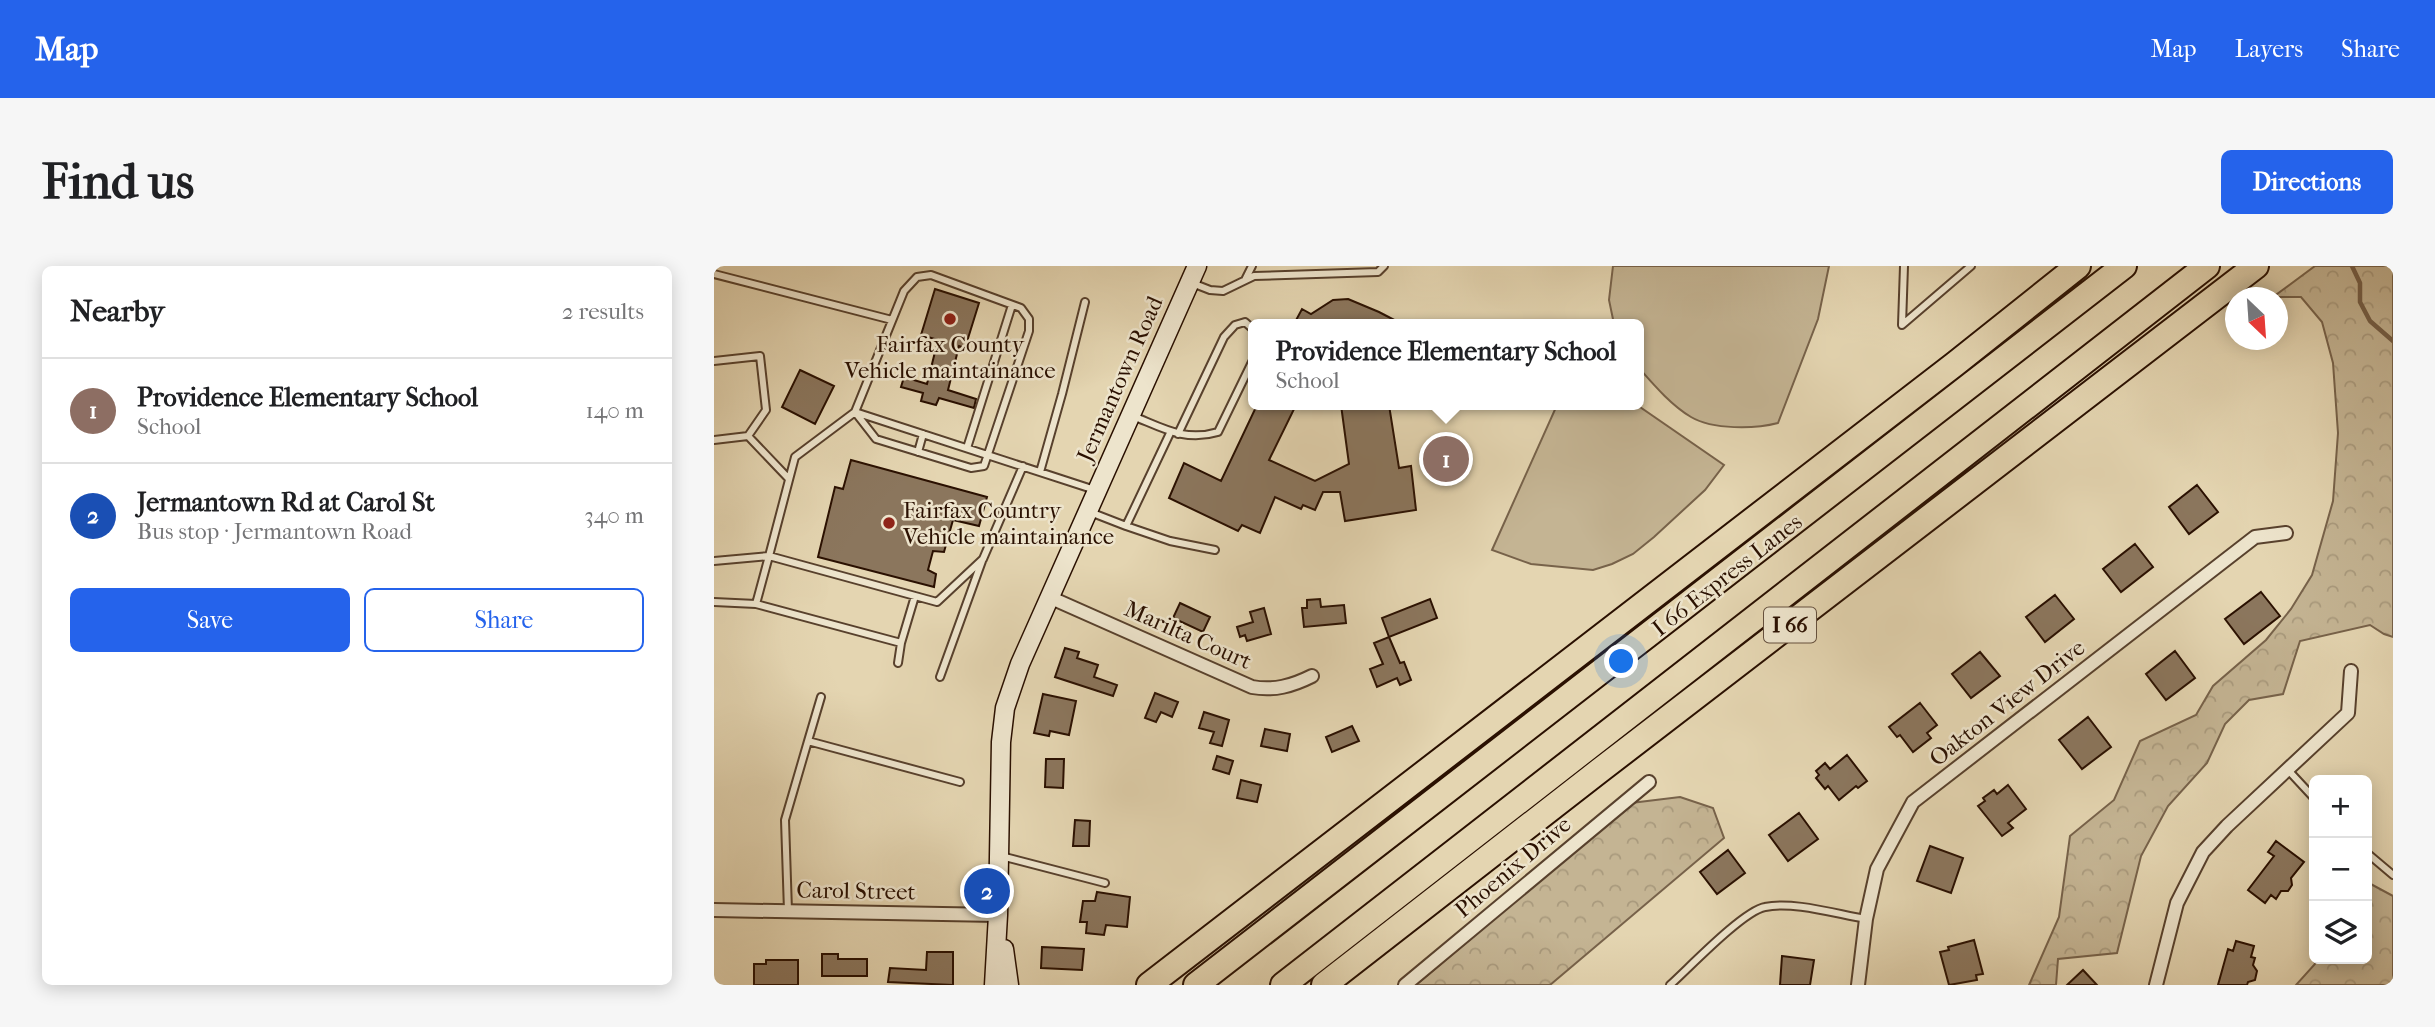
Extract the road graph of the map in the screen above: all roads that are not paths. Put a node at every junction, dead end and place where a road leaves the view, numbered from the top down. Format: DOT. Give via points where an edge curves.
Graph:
graph roads {
  1 [pos="1252,266"];
  2 [pos="1384,266"];
  3 [pos="1904,266"];
  4 [pos="1971,266"];
  5 [pos="2078,266"];
  6 [pos="2124,266"];
  7 [pos="2207,266"];
  8 [pos="2256,266"];
  9 [pos="714,274"];
  10 [pos="1194,274"];
  11 [pos="1245,280"];
  12 [pos="1084,302"];
  13 [pos="1012,304"];
  14 [pos="892,320"];
  15 [pos="1248,325"];
  16 [pos="714,361"];
  17 [pos="1248,370"];
  18 [pos="855,412"];
  19 [pos="1131,415"];
  20 [pos="1171,431"];
  21 [pos="923,434"];
  22 [pos="1178,435"];
  23 [pos="748,436"];
  24 [pos="714,440"];
  25 [pos="967,448"];
  26 [pos="918,452"];
  27 [pos="988,456"];
  28 [pos="1023,467"];
  29 [pos="1040,472"];
  30 [pos="789,479"];
  31 [pos="1097,491"];
  32 [pos="1088,512"];
  33 [pos="1126,526"];
  34 [pos="2286,533"];
  35 [pos="1215,550"];
  36 [pos="769,556"];
  37 [pos="982,559"];
  38 [pos="714,561"];
  39 [pos="915,596"];
  40 [pos="1049,597"];
  41 [pos="714,602"];
  42 [pos="756,604"];
  43 [pos="901,643"];
  44 [pos="898,663"];
  45 [pos="2351,671"];
  46 [pos="1312,676"];
  47 [pos="940,677"];
  48 [pos="821,698"];
  49 [pos="808,741"];
  50 [pos="2288,770"];
  51 [pos="960,782"];
  52 [pos="1649,782"];
  53 [pos="2309,793"];
  54 [pos="999,856"];
  55 [pos="2372,857"];
  56 [pos="2393,875"];
  57 [pos="1105,883"];
  58 [pos="714,910"];
  59 [pos="788,911"];
  60 [pos="998,915"];
  61 [pos="1866,919"];
  62 [pos="994,985"];
  63 [pos="1009,985"];
  64 [pos="1149,985"];
  65 [pos="1196,985"];
  66 [pos="1283,985"];
  67 [pos="1324,985"];
  68 [pos="1405,985"];
  69 [pos="1670,985"];
  70 [pos="1858,985"];
  71 [pos="2156,985"];
  1 -- 11 [label="lane"];
  2 -- 11 [label="lane" via="1378,272"];
  3 -- 4 [label="lane" via="1902,325"];
  5 -- 64 [label="highway"];
  6 -- 65 [label="highway, I 66 Express Lanes"];
  7 -- 66 [label="highway"];
  8 -- 67 [label="highway, I 66"];
  9 -- 14 [label="lane"];
  10 -- 11 [label="lane" via="1210,290 1223,291"];
  10 -- 19 [label="main road, Jermantown Road"];
  12 -- 29 [label="lane"];
  13 -- 14 [label="lane" via="931,275 917,277 904,290"];
  13 -- 25 [label="lane"];
  13 -- 27 [label="lane" via="1029,319 1029,331"];
  14 -- 18 [label="lane"];
  15 -- 22 [label="lane" via="1235,325 1224,337"];
  16 -- 23 [label="lane" via="760,356 766,410"];
  17 -- 22 [label="lane" via="1218,432 1201,437"];
  18 -- 21 [label="lane"];
  18 -- 26 [label="lane" via="876,439"];
  18 -- 30 [label="lane" via="795,457"];
  19 -- 20 [label="lane"];
  19 -- 31 [label="main road, Jermantown Road"];
  20 -- 22 [label="lane"];
  20 -- 33 [label="lane"];
  21 -- 25 [label="lane"];
  21 -- 26 [label="lane"];
  23 -- 24 [label="lane"];
  23 -- 30 [label="lane"];
  25 -- 27 [label="lane"];
  26 -- 27 [label="lane" via="971,468 984,466"];
  27 -- 28 [label="lane"];
  28 -- 29 [label="lane"];
  28 -- 37 [label="lane"];
  29 -- 31 [label="lane"];
  30 -- 36 [label="lane"];
  31 -- 32 [label="main road, Jermantown Road"];
  32 -- 33 [label="lane"];
  32 -- 40 [label="main road, Jermantown Road"];
  33 -- 35 [label="lane"];
  34 -- 61 [label="street, Oakton View Drive" via="2255,537 1913,803 1877,869"];
  36 -- 38 [label="lane"];
  36 -- 39 [label="lane"];
  36 -- 42 [label="lane"];
  37 -- 39 [label="lane" via="937,602"];
  37 -- 47 [label="lane"];
  39 -- 43 [label="lane"];
  40 -- 46 [label="street, Marilta Court" via="1252,687 1287,687"];
  40 -- 54 [label="main road, Jermantown Road" via="1017,673 1002,725"];
  41 -- 42 [label="lane"];
  42 -- 43 [label="lane"];
  43 -- 44 [label="lane"];
  45 -- 50 [label="street" via="2347,713"];
  48 -- 49 [label="lane"];
  49 -- 51 [label="lane"];
  49 -- 59 [label="lane" via="785,820"];
  50 -- 53 [label="lane"];
  50 -- 71 [label="street" via="2203,852 2177,903"];
  52 -- 68 [label="street, Phoenix Drive"];
  54 -- 57 [label="lane"];
  54 -- 60 [label="main road, Jermantown Road"];
  55 -- 56 [label="lane"];
  58 -- 59 [label="street, Carol Street"];
  59 -- 60 [label="street, Carol Street"];
  60 -- 62 [label="main road, Jermantown Road"];
  60 -- 63 [label="main road, Jermantown Road"];
  61 -- 69 [label="lane" via="1783,905 1762,907"];
  61 -- 70 [label="street, Oakton View Drive"];
}
